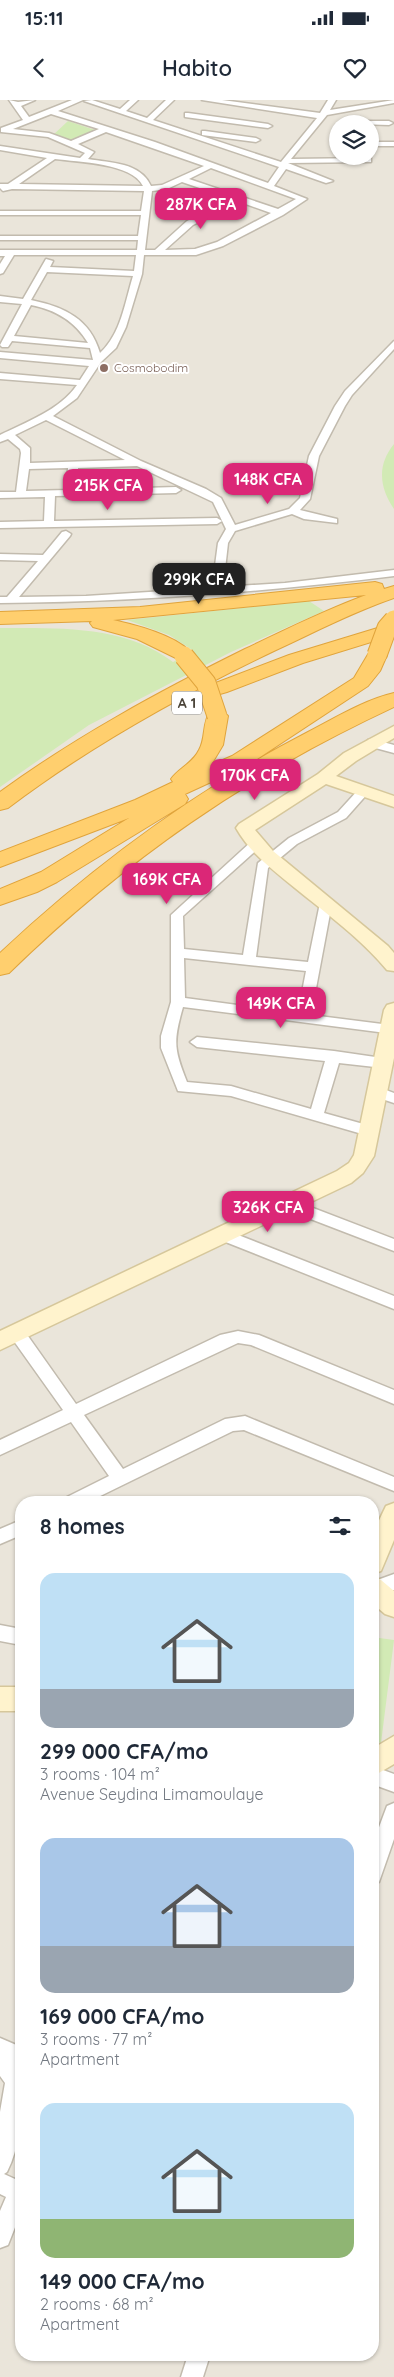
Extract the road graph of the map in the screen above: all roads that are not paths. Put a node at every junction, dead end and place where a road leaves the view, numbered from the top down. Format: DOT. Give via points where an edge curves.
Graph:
graph roads {
  1 [pos="31,100"];
  2 [pos="79,100"];
  3 [pos="88,100"];
  4 [pos="134,100"];
  5 [pos="170,100"];
  6 [pos="206,100"];
  7 [pos="260,100"];
  8 [pos="329,100"];
  9 [pos="394,101"];
  10 [pos="15,103"];
  11 [pos="255,107"];
  12 [pos="361,107"];
  13 [pos="281,110"];
  14 [pos="50,111"];
  15 [pos="121,112"];
  16 [pos="322,114"];
  17 [pos="363,115"];
  18 [pos="69,117"];
  19 [pos="27,120"];
  20 [pos="148,121"];
  21 [pos="62,123"];
  22 [pos="379,123"];
  23 [pos="389,123"];
  24 [pos="268,126"];
  25 [pos="56,129"];
  26 [pos="106,129"];
  27 [pos="171,129"];
  28 [pos="2,130"];
  29 [pos="256,140"];
  30 [pos="40,144"];
  31 [pos="72,144"];
  32 [pos="379,144"];
  33 [pos="394,144"];
  34 [pos="0,148"];
  35 [pos="245,154"];
  36 [pos="54,156"];
  37 [pos="83,160"];
  38 [pos="329,160"];
  39 [pos="283,164"];
  40 [pos="212,165"];
  41 [pos="182,179"];
  42 [pos="329,181"];
  43 [pos="270,186"];
  44 [pos="4,187"];
  45 [pos="148,189"];
  46 [pos="0,194"];
  47 [pos="239,199"];
  48 [pos="145,213"];
  49 [pos="280,213"];
  50 [pos="1,214"];
  51 [pos="0,238"];
  52 [pos="142,238"];
  53 [pos="0,253"];
  54 [pos="11,253"];
  55 [pos="53,253"];
  56 [pos="140,253"];
  57 [pos="156,253"];
  58 [pos="44,269"];
  59 [pos="0,271"];
  60 [pos="138,274"];
  61 [pos="0,299"];
  62 [pos="27,302"];
  63 [pos="5,341"];
  64 [pos="394,344"];
  65 [pos="95,346"];
  66 [pos="0,354"];
  67 [pos="97,362"];
  68 [pos="0,376"];
  69 [pos="84,383"];
  70 [pos="46,416"];
  71 [pos="5,437"];
  72 [pos="138,462"];
  73 [pos="24,466"];
  74 [pos="73,466"];
  75 [pos="176,490"];
  76 [pos="50,494"];
  77 [pos="72,494"];
  78 [pos="0,495"];
  79 [pos="21,495"];
  80 [pos="293,511"];
  81 [pos="333,521"];
  82 [pos="216,522"];
  83 [pos="49,524"];
  84 [pos="0,525"];
  85 [pos="231,529"];
  86 [pos="66,534"];
  87 [pos="0,557"];
  88 [pos="48,558"];
  89 [pos="394,573"];
  90 [pos="394,586"];
  91 [pos="217,590"];
  92 [pos="394,592"];
  93 [pos="6,609"];
  94 [pos="394,620"];
  95 [pos="394,629"];
  96 [pos="394,686"];
  97 [pos="394,699"];
  98 [pos="394,730"];
  99 [pos="372,743"];
  100 [pos="394,749"];
  101 [pos="235,763"];
  102 [pos="200,767"];
  103 [pos="324,778"];
  104 [pos="186,791"];
  105 [pos="363,792"];
  106 [pos="394,802"];
  107 [pos="0,803"];
  108 [pos="121,813"];
  109 [pos="0,816"];
  110 [pos="256,844"];
  111 [pos="270,858"];
  112 [pos="0,860"];
  113 [pos="0,898"];
  114 [pos="326,903"];
  115 [pos="177,953"];
  116 [pos="249,959"];
  117 [pos="394,965"];
  118 [pos="0,967"];
  119 [pos="315,967"];
  120 [pos="178,1002"];
  121 [pos="304,1018"];
  122 [pos="392,1030"];
  123 [pos="197,1042"];
  124 [pos="334,1056"];
  125 [pos="384,1062"];
  126 [pos="386,1095"];
  127 [pos="316,1115"];
  128 [pos="369,1131"];
  129 [pos="287,1204"];
  130 [pos="224,1235"];
  131 [pos="394,1245"];
  132 [pos="394,1303"];
  133 [pos="9,1337"];
  134 [pos="394,1397"];
  135 [pos="73,1412"];
  136 [pos="0,1448"];
  137 [pos="121,1480"];
  138 [pos="394,1484"];
  139 [pos="86,1496"];
  140 [pos="394,1513"];
  141 [pos="15,1530"];
  142 [pos="0,1537"];
  143 [pos="379,1547"];
  144 [pos="380,1586"];
  145 [pos="394,1606"];
  146 [pos="0,1633"];
  147 [pos="15,1636"];
  148 [pos="0,1699"];
  149 [pos="15,1699"];
  150 [pos="394,1748"];
  151 [pos="379,1760"];
  152 [pos="379,1778"];
  153 [pos="394,1782"];
  154 [pos="394,1812"];
  155 [pos="379,1855"];
  156 [pos="0,2048"];
  157 [pos="15,2055"];
  158 [pos="0,2065"];
  159 [pos="0,2165"];
  160 [pos="13,2187"];
  161 [pos="0,2237"];
  162 [pos="197,2361"];
  163 [pos="192,2377"];
  1 -- 10 [label="street"];
  2 -- 14 [label="street"];
  3 -- 15 [label="street"];
  3 -- 18 [label="street"];
  4 -- 15 [label="street"];
  5 -- 20 [label="street"];
  6 -- 11 [label="street"];
  6 -- 27 [label="street"];
  7 -- 11 [label="street"];
  8 -- 16 [label="street"];
  9 -- 12 [label="street"];
  10 -- 19 [label="street"];
  11 -- 13 [label="street"];
  12 -- 16 [label="street"];
  12 -- 17 [label="street"];
  13 -- 16 [label="street"];
  13 -- 24 [label="street"];
  14 -- 18 [label="street"];
  14 -- 19 [label="street"];
  15 -- 20 [label="street"];
  16 -- 39 [label="street"];
  18 -- 21 [label="street"];
  18 -- 26 [label="street"];
  19 -- 28 [label="street"];
  20 -- 27 [label="street"];
  22 -- 23 [label="street"];
  24 -- 27 [label="street"];
  24 -- 29 [label="street"];
  25 -- 30 [label="street"];
  26 -- 27 [label="street"];
  26 -- 31 [label="street"];
  27 -- 29 [label="street"];
  27 -- 35 [label="street"];
  27 -- 40 [label="street"];
  28 -- 30 [label="street"];
  29 -- 35 [label="street"];
  30 -- 31 [label="street"];
  30 -- 34 [label="street"];
  30 -- 36 [label="street"];
  31 -- 37 [label="street" via="90,152"];
  32 -- 33 [label="street"];
  35 -- 39 [label="street"];
  36 -- 37 [label="street"];
  36 -- 44 [label="street"];
  37 -- 45 [label="street" via="132,170 146,181"];
  38 -- 39 [label="street"];
  39 -- 42 [label="street"];
  39 -- 43 [label="street"];
  40 -- 41 [label="street"];
  40 -- 43 [label="street"];
  41 -- 45 [label="street" via="164,187"];
  41 -- 47 [label="street"];
  43 -- 49 [label="street" via="303,199"];
  44 -- 45 [label="street"];
  44 -- 46 [label="street"];
  45 -- 48 [label="street"];
  47 -- 49 [label="street"];
  47 -- 57 [label="street" via="190,223"];
  48 -- 50 [label="street"];
  48 -- 52 [label="street"];
  49 -- 57 [label="street" via="204,250"];
  51 -- 52 [label="street"];
  52 -- 56 [label="street"];
  53 -- 54 [label="street"];
  54 -- 55 [label="street"];
  54 -- 59 [label="street"];
  55 -- 56 [label="street"];
  55 -- 58 [label="street"];
  56 -- 57 [label="street"];
  56 -- 60 [label="street"];
  58 -- 60 [label="street"];
  58 -- 62 [label="street"];
  60 -- 67 [label="street" via="122,327 111,348"];
  61 -- 62 [label="street"];
  62 -- 63 [label="street"];
  62 -- 65 [label="street" via="78,322 89,333"];
  63 -- 65 [label="street"];
  63 -- 66 [label="street"];
  64 -- 80 [label="street" via="348,393 340,406 314,456 305,499"];
  65 -- 67 [label="street"];
  66 -- 67 [label="street"];
  67 -- 69 [label="street"];
  68 -- 69 [label="street"];
  69 -- 70 [label="street" via="74,396"];
  70 -- 71 [label="street"];
  70 -- 72 [label="street"];
  71 -- 73 [label="street" via="25,448"];
  72 -- 74 [label="street"];
  72 -- 85 [label="street" via="202,490 216,500"];
  73 -- 74 [label="street"];
  73 -- 79 [label="street"];
  74 -- 77 [label="street"];
  75 -- 77 [label="street"];
  76 -- 77 [label="street"];
  76 -- 79 [label="street"];
  76 -- 83 [label="street"];
  78 -- 79 [label="street"];
  80 -- 81 [label="street"];
  80 -- 85 [label="street"];
  82 -- 83 [label="street"];
  83 -- 84 [label="street"];
  85 -- 91 [label="street" via="224,543"];
  86 -- 88 [label="street"];
  87 -- 88 [label="street"];
  88 -- 93 [label="street" via="30,575"];
  89 -- 91 [label="street" via="285,586"];
  90 -- 93 [label="highway" via="90,616"];
  91 -- 93 [label="street" via="86,599"];
  92 -- 107 [label="highway" via="340,612 166,697 68,752"];
  93 -- 102 [label="highway, bridge" via="119,626 165,643 184,656 200,672 213,694 217,716 213,744"];
  94 -- 101 [label="highway, bridge" via="387,628 370,671 361,682"];
  95 -- 109 [label="highway, A 1" via="296,659 158,716 69,767"];
  96 -- 101 [label="highway"];
  97 -- 118 [label="highway" via="273,759 190,810 85,890"];
  98 -- 99 [label="street"];
  99 -- 100 [label="street"];
  99 -- 103 [label="street"];
  101 -- 104 [label="highway"];
  102 -- 104 [label="highway"];
  102 -- 108 [label="highway"];
  103 -- 105 [label="street"];
  103 -- 110 [label="street" via="249,824 245,828 246,834"];
  104 -- 108 [label="highway"];
  104 -- 113 [label="highway" via="50,877"];
  105 -- 106 [label="street"];
  105 -- 111 [label="street" via="342,815 293,841"];
  108 -- 112 [label="highway"];
  110 -- 111 [label="street"];
  110 -- 115 [label="street" via="177,915"];
  111 -- 114 [label="street"];
  111 -- 116 [label="street" via="262,866"];
  114 -- 117 [label="street" via="371,939"];
  114 -- 119 [label="street"];
  115 -- 116 [label="street"];
  115 -- 120 [label="street"];
  116 -- 119 [label="street"];
  119 -- 121 [label="street"];
  120 -- 121 [label="street"];
  120 -- 127 [label="street" via="168,1036 168,1048 183,1087 231,1091"];
  121 -- 122 [label="street"];
  122 -- 125 [label="street"];
  123 -- 124 [label="street"];
  124 -- 125 [label="street"];
  124 -- 127 [label="street"];
  125 -- 126 [label="street"];
  126 -- 128 [label="street"];
  127 -- 128 [label="street"];
  128 -- 129 [label="street" via="364,1156 356,1168"];
  129 -- 130 [label="street"];
  129 -- 131 [label="street"];
  130 -- 132 [label="street"];
  130 -- 133 [label="street"];
  133 -- 135 [label="street"];
  134 -- 135 [label="street" via="254,1339 238,1338 226,1340"];
  135 -- 136 [label="street"];
  135 -- 137 [label="street"];
  137 -- 138 [label="street" via="231,1424 245,1423"];
  137 -- 139 [label="street"];
  140 -- 143 [label="street"];
  141 -- 142 [label="street"];
  144 -- 145 [label="street"];
  146 -- 147 [label="street"];
  148 -- 149 [label="street"];
  150 -- 151 [label="street"];
  152 -- 153 [label="street"];
  154 -- 155 [label="street"];
  156 -- 157 [label="street"];
  158 -- 159 [label="street" via="11,2070 15,2083"];
  160 -- 161 [label="street"];
  162 -- 163 [label="street"];
}
